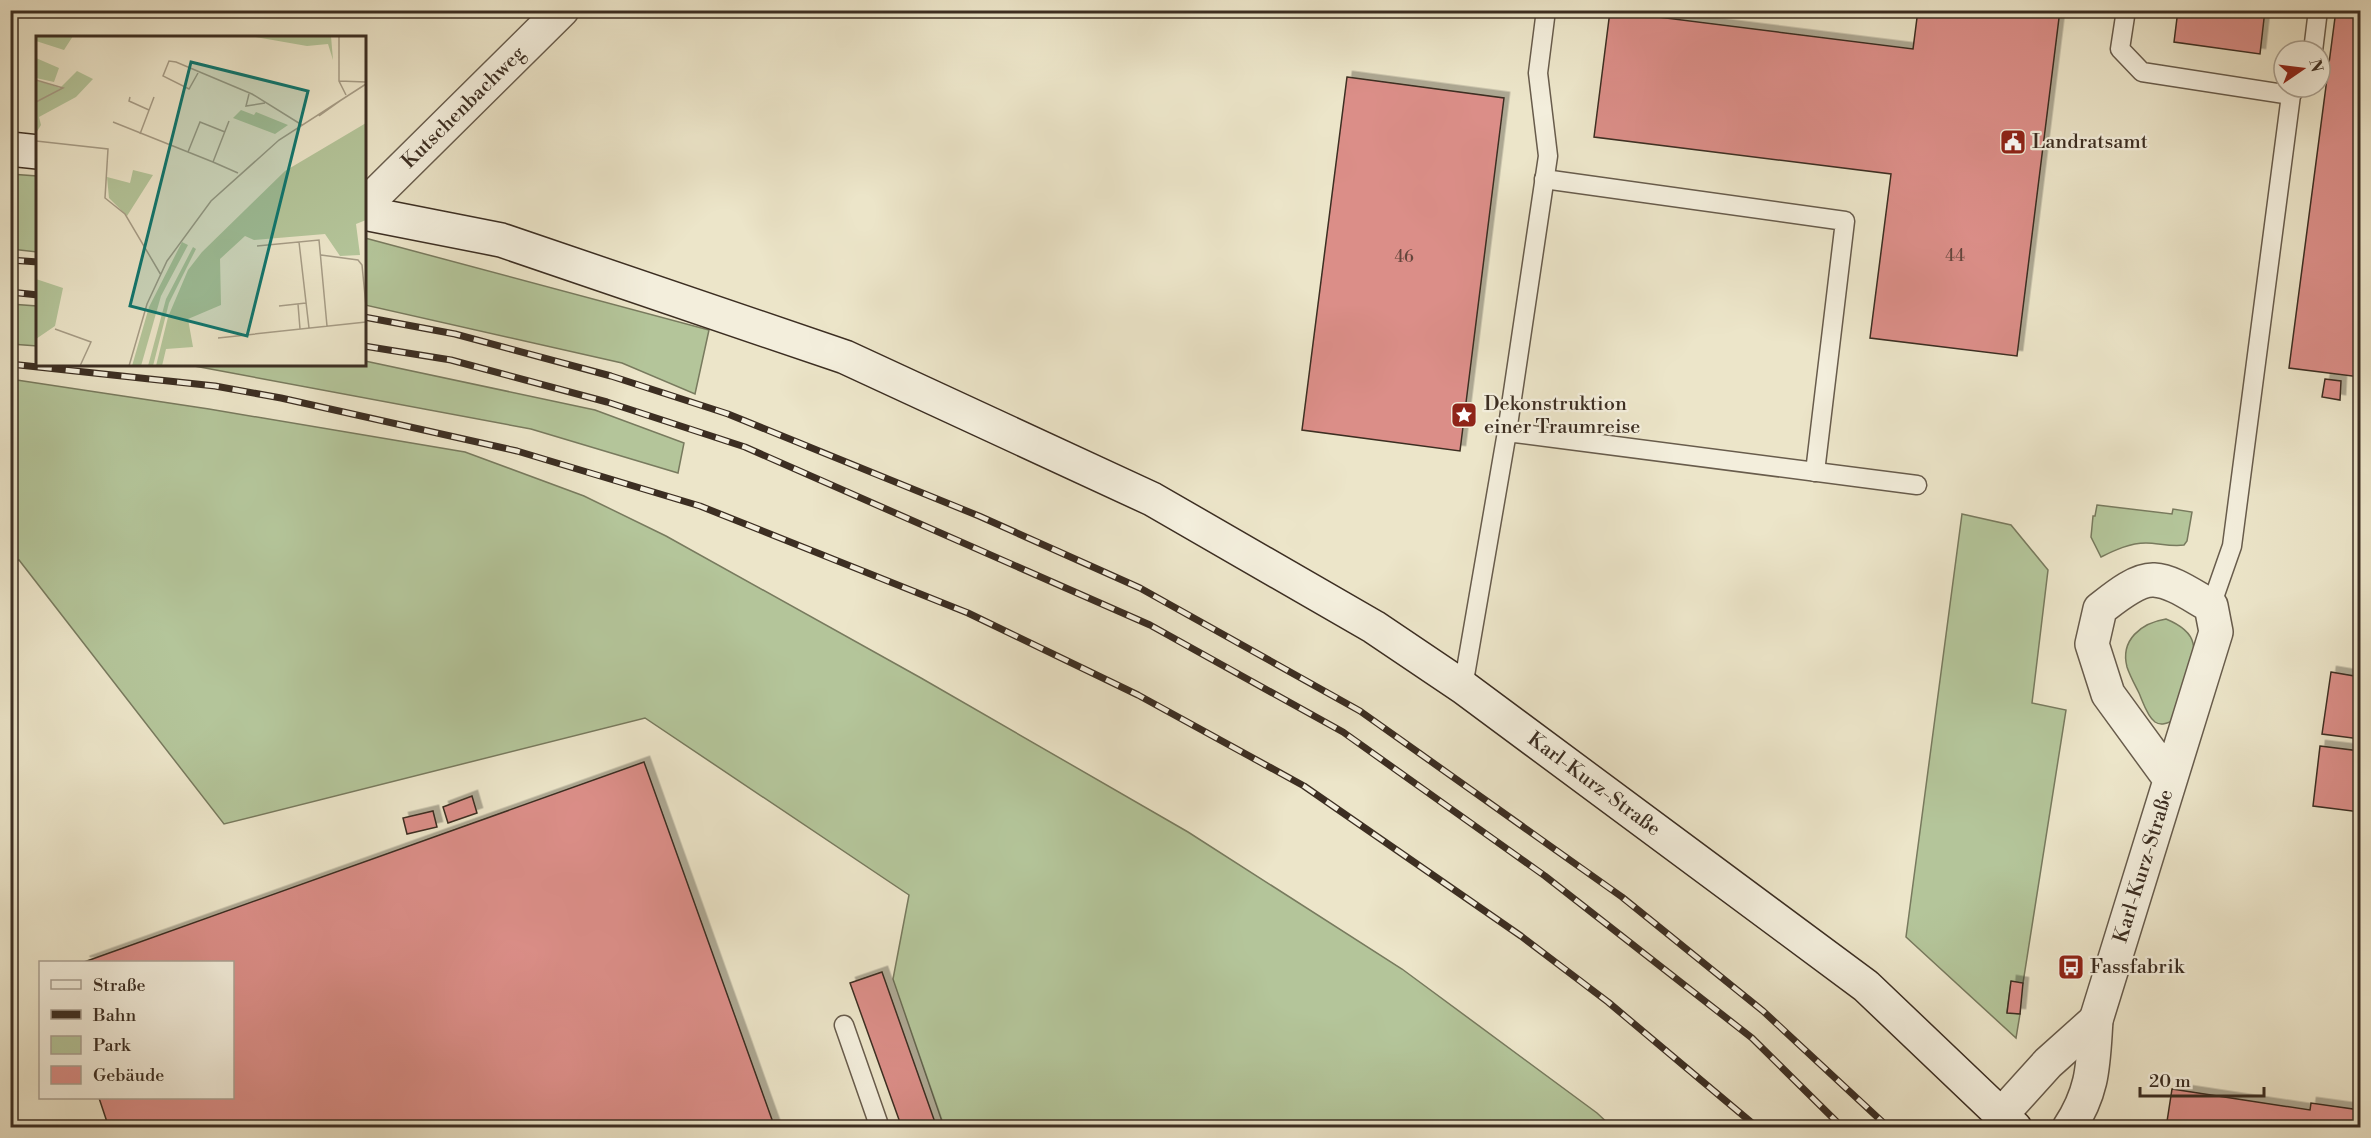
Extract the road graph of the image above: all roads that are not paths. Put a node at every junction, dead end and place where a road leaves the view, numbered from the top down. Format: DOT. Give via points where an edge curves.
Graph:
graph roads {
  1 [pos="562,10"];
  2 [pos="1546,10"];
  3 [pos="2126,10"];
  4 [pos="2318,10"];
  5 [pos="2314,39"];
  6 [pos="2272,88"];
  7 [pos="2293,99"];
  8 [pos="10,149"];
  9 [pos="36,152"];
  10 [pos="1544,179"];
  11 [pos="366,204"];
  12 [pos="366,213"];
  13 [pos="1507,432"];
  14 [pos="1815,472"];
  15 [pos="1917,485"];
  16 [pos="2211,606"];
  17 [pos="1463,687"];
  18 [pos="2170,779"];
  19 [pos="2096,1020"];
  20 [pos="844,1025"];
  21 [pos="2008,1121"];
  22 [pos="880,1128"];
  23 [pos="2069,1128"];
  1 -- 11 [label="main road, Kutschenbachweg"];
  2 -- 10 [label="lane" via="1538,73 1548,156"];
  3 -- 6 [label="lane" via="2120,49 2142,72"];
  4 -- 5 [label="lane"];
  7 -- 16 [label="lane" via="2232,546"];
  8 -- 9 [label="main road"];
  10 -- 13 [label="lane"];
  10 -- 14 [label="lane" via="1845,221"];
  12 -- 17 [label="main road, Karl-Kurz-Straße" via="501,240 845,357 1152,499 1374,627"];
  13 -- 14 [label="lane"];
  13 -- 17 [label="lane"];
  14 -- 15 [label="lane"];
  16 -- 18 [label="main road, Karl-Kurz-Straße" via="2216,632"];
  16 -- 18 [label="main road, Karl-Kurz-Straße" via="2153,580 2125,590 2100,609 2092,644 2108,694"];
  17 -- 21 [label="main road, Karl-Kurz-Straße" via="1866,986"];
  18 -- 19 [label="main road, Karl-Kurz-Straße"];
  19 -- 21 [label="main road, Karl-Kurz-Straße" via="2048,1063"];
  19 -- 23 [label="main road, Karl-Kurz-Straße" via="2092,1077 2082,1109"];
  20 -- 22 [label="lane"];
}
